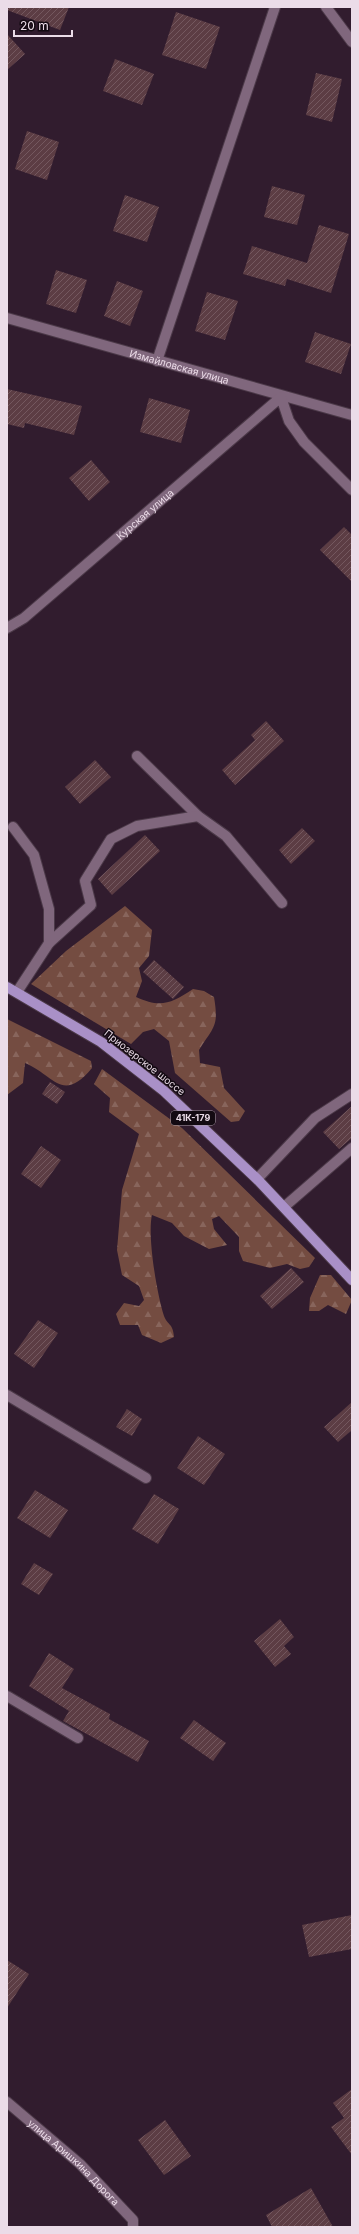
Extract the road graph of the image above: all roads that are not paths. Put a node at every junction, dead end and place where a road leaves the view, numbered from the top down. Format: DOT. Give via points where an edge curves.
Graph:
graph roads {
  1 [pos="275,7"];
  2 [pos="326,7"];
  3 [pos="352,42"];
  4 [pos="7,318"];
  5 [pos="157,361"];
  6 [pos="281,396"];
  7 [pos="352,415"];
  8 [pos="352,490"];
  9 [pos="7,628"];
  10 [pos="137,756"];
  11 [pos="198,816"];
  12 [pos="13,827"];
  13 [pos="282,903"];
  14 [pos="49,943"];
  15 [pos="7,986"];
  16 [pos="17,992"];
  17 [pos="352,1094"];
  18 [pos="352,1148"];
  19 [pos="257,1179"];
  20 [pos="284,1207"];
  21 [pos="352,1280"];
  22 [pos="7,1395"];
  23 [pos="146,1478"];
  24 [pos="7,1696"];
  25 [pos="78,1738"];
  26 [pos="7,2102"];
  27 [pos="133,2227"];
  1 -- 5 [label="street"];
  2 -- 3 [label="street"];
  4 -- 5 [label="street, Измайловская улица"];
  5 -- 6 [label="street, Измайловская улица"];
  6 -- 7 [label="street, Измайловская улица"];
  6 -- 8 [label="street" via="290,421 304,442"];
  6 -- 9 [label="street, Курская улица" via="24,618"];
  10 -- 11 [label="street"];
  11 -- 13 [label="street" via="226,836"];
  11 -- 14 [label="street" via="137,826 111,839 85,881 91,905"];
  12 -- 14 [label="street" via="34,855 49,909"];
  14 -- 16 [label="street"];
  15 -- 16 [label="main road, Приозерское шоссе / 41К-179"];
  16 -- 19 [label="main road, Приозерское шоссе / 41К-179" via="101,1042 164,1091"];
  17 -- 19 [label="street" via="315,1118"];
  18 -- 20 [label="street"];
  19 -- 20 [label="main road, Приозерское шоссе / 41К-179"];
  20 -- 21 [label="main road, Приозерское шоссе / 41К-179"];
  22 -- 23 [label="street"];
  24 -- 25 [label="street"];
  26 -- 27 [label="street, улица Аришкина Дорога" via="80,2164 133,2220"];
}
